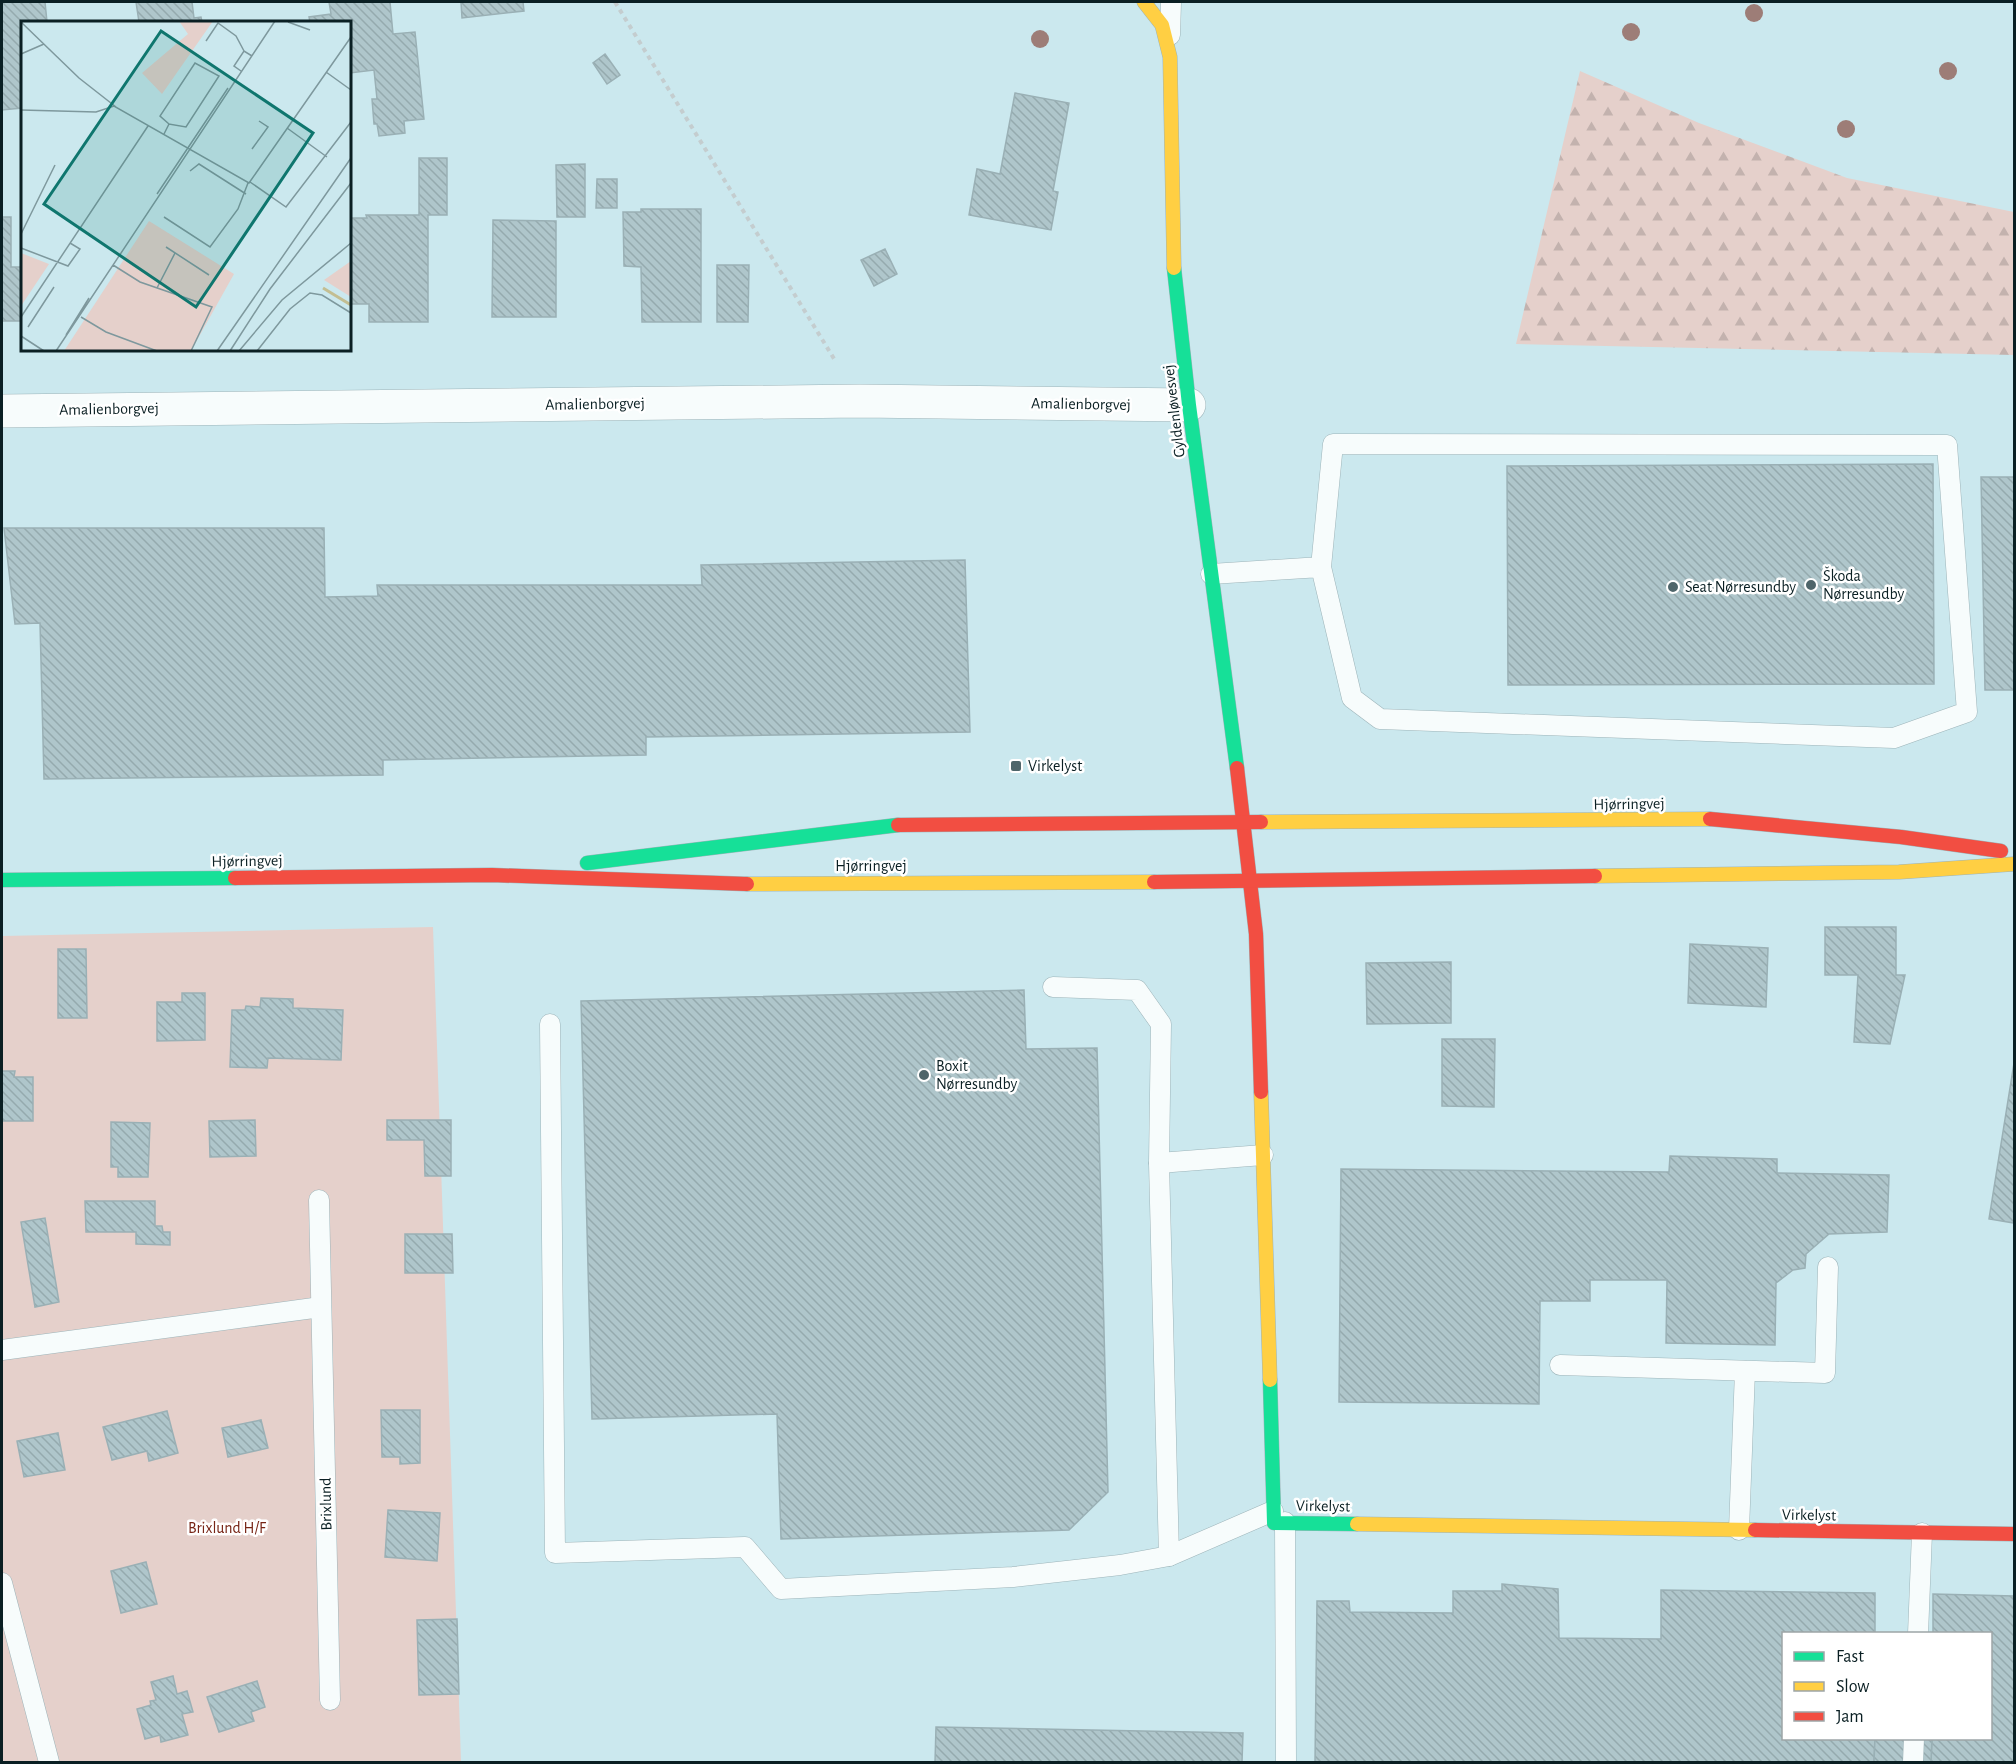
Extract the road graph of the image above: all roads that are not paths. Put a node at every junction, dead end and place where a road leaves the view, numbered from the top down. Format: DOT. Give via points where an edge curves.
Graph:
graph roads {
  1 [pos="1144,2"];
  2 [pos="1171,2"];
  3 [pos="1170,57"];
  4 [pos="1189,405"];
  5 [pos="2,411"];
  6 [pos="1321,567"];
  7 [pos="1211,574"];
  8 [pos="1243,821"];
  9 [pos="2014,853"];
  10 [pos="2014,864"];
  11 [pos="492,875"];
  12 [pos="2,880"];
  13 [pos="1250,881"];
  14 [pos="1053,987"];
  15 [pos="550,1024"];
  16 [pos="1263,1155"];
  17 [pos="1159,1162"];
  18 [pos="319,1200"];
  19 [pos="1828,1267"];
  20 [pos="321,1307"];
  21 [pos="2,1350"];
  22 [pos="1560,1365"];
  23 [pos="1745,1371"];
  24 [pos="1279,1516"];
  25 [pos="1739,1530"];
  26 [pos="1922,1533"];
  27 [pos="2014,1534"];
  28 [pos="1169,1556"];
  29 [pos="2,1583"];
  30 [pos="1918,1632"];
  31 [pos="330,1700"];
  32 [pos="1914,1740"];
  33 [pos="49,1762"];
  34 [pos="1286,1762"];
  35 [pos="1913,1762"];
  1 -- 3 [label="main road, Gyldenløvesvej" via="1162,25"];
  2 -- 3 [label="lane"];
  3 -- 4 [label="main road, Gyldenløvesvej" via="1174,266"];
  4 -- 5 [label="street, Amalienborgvej" via="860,401"];
  4 -- 7 [label="main road, Gyldenløvesvej"];
  6 -- 6 [label="lane" via="1352,698 1380,718 1894,738 1967,712 1947,445 1333,444"];
  6 -- 7 [label="lane"];
  7 -- 8 [label="main road, Gyldenløvesvej"];
  8 -- 9 [label="main road, Hjørringvej" via="1708,819 1901,837"];
  8 -- 11 [label="main road, Hjørringvej" via="888,825"];
  8 -- 13 [label="main road"];
  10 -- 13 [label="main road, Hjørringvej" via="1887,872"];
  11 -- 12 [label="main road, Hjørringvej"];
  11 -- 13 [label="main road, Hjørringvej" via="712,884"];
  13 -- 16 [label="main road, Virkelyst" via="1256,934"];
  14 -- 17 [label="lane" via="1137,990 1161,1024"];
  15 -- 28 [label="lane" via="555,1553 745,1547 781,1589 1013,1577"];
  16 -- 17 [label="lane"];
  16 -- 24 [label="main road, Virkelyst"];
  17 -- 28 [label="lane"];
  18 -- 20 [label="lane, Brixlund"];
  19 -- 23 [label="lane" via="1826,1373"];
  20 -- 21 [label="lane"];
  20 -- 31 [label="lane, Brixlund"];
  22 -- 23 [label="lane"];
  23 -- 25 [label="lane"];
  24 -- 25 [label="main road, Virkelyst"];
  24 -- 28 [label="lane"];
  24 -- 34 [label="lane"];
  25 -- 26 [label="main road, Virkelyst"];
  26 -- 27 [label="main road, Virkelyst"];
  26 -- 30 [label="lane"];
  29 -- 33 [label="lane"];
  32 -- 35 [label="lane"];
}
